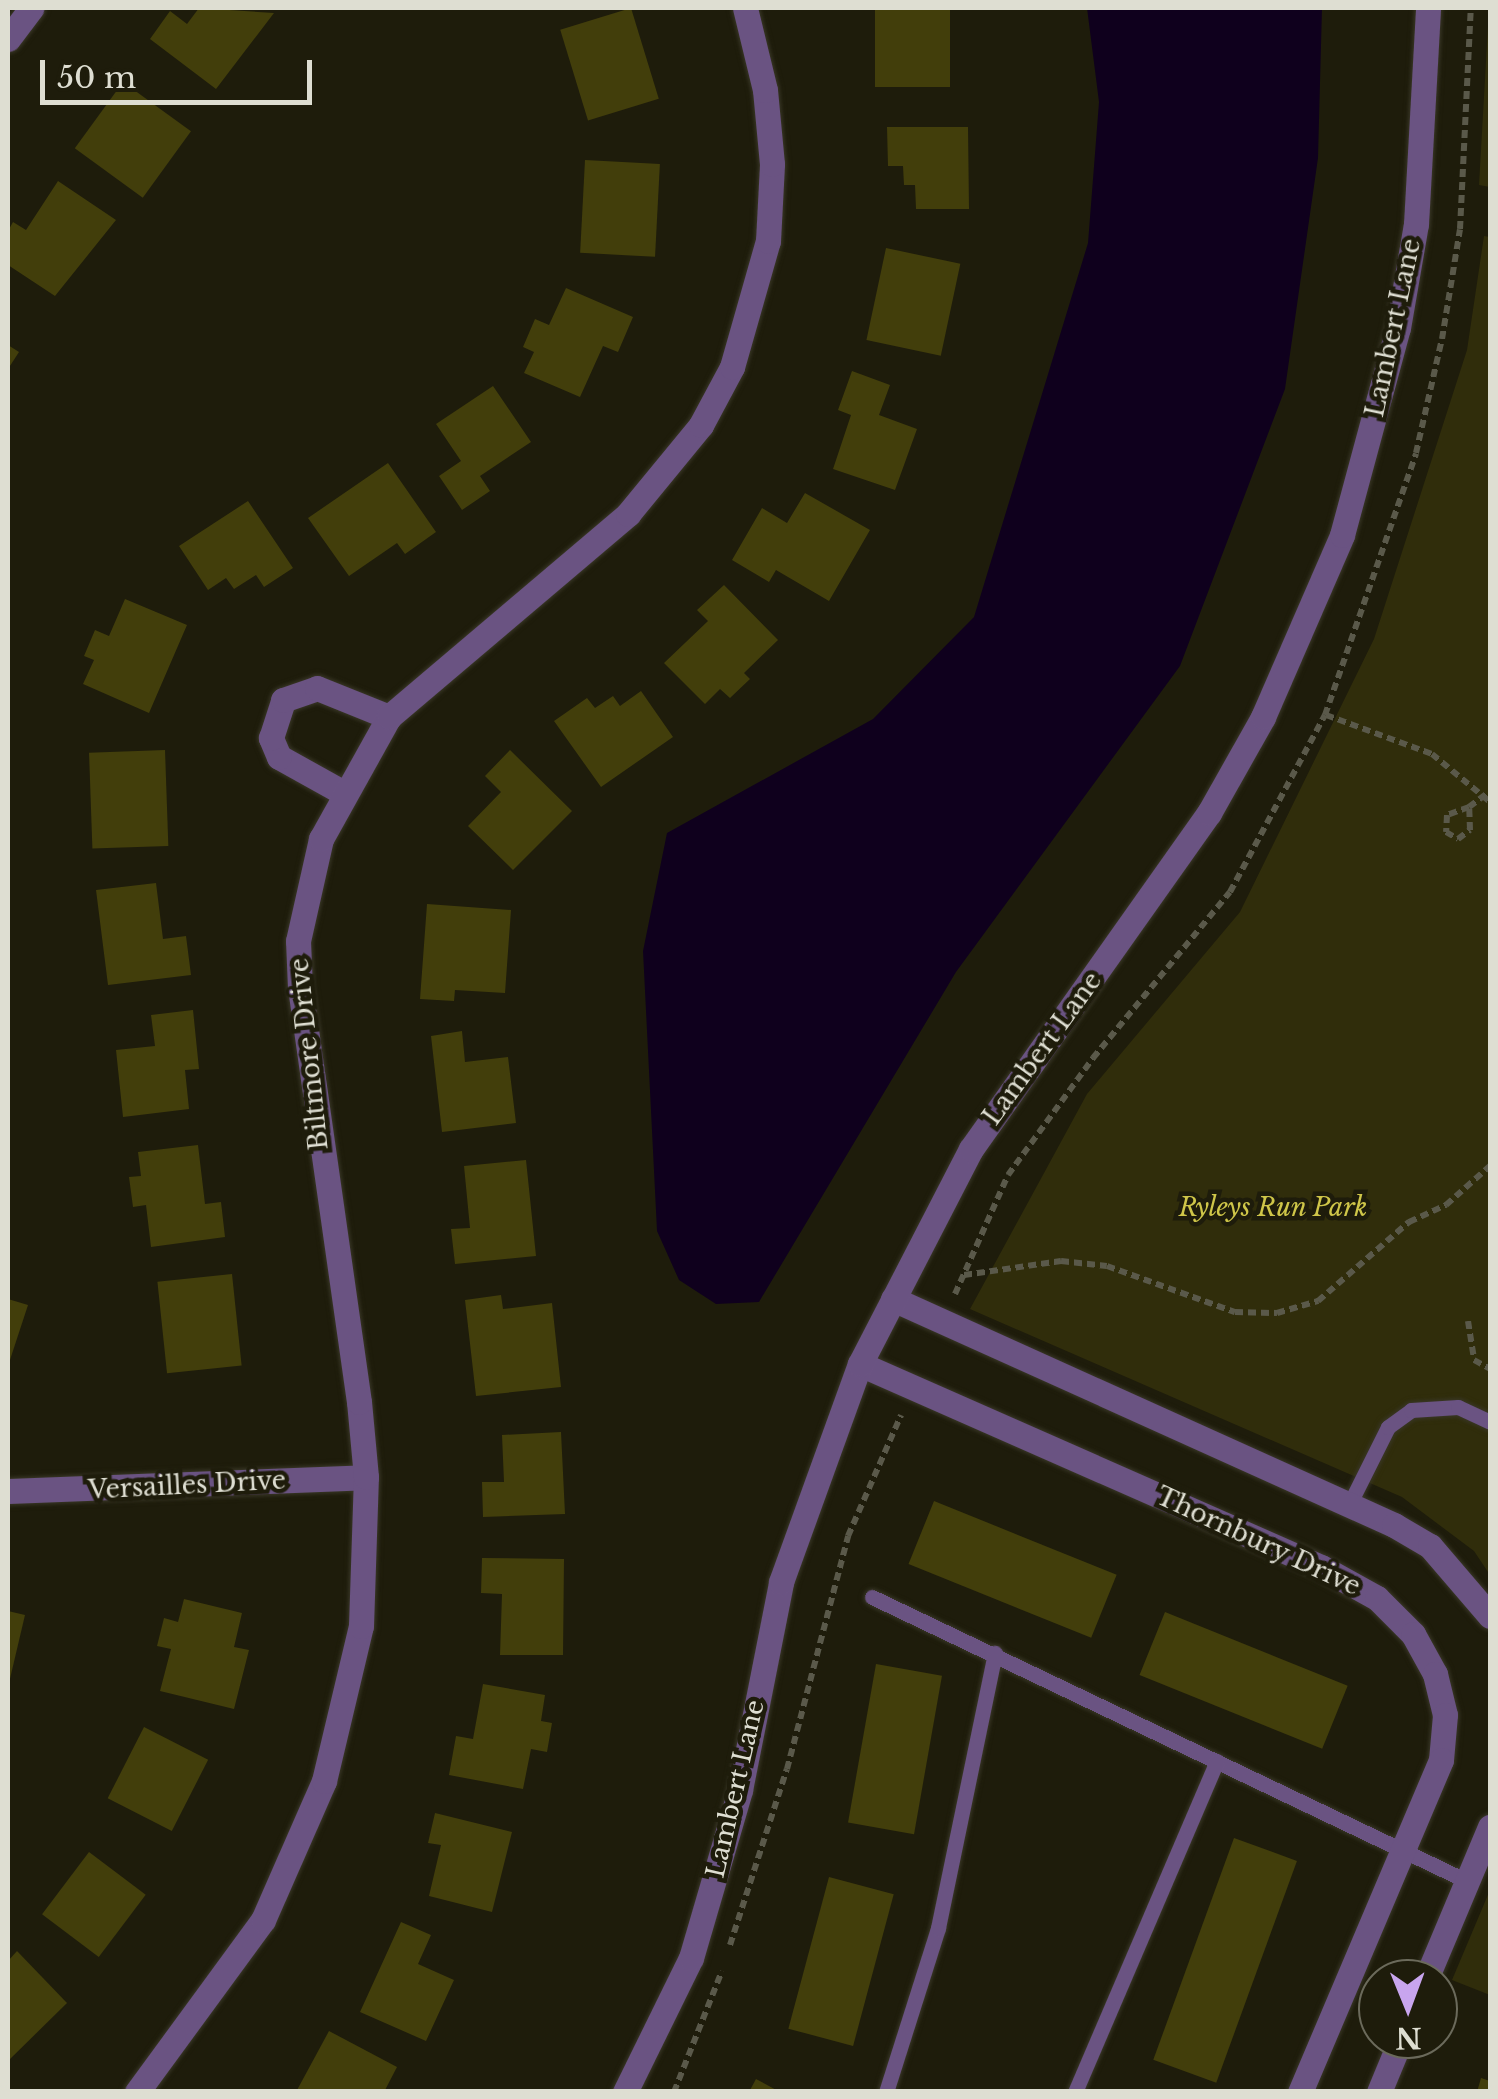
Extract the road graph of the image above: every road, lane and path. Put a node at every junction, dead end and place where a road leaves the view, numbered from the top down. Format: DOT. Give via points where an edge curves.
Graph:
graph roads {
  1 [pos="30,8"];
  2 [pos="745,8"];
  3 [pos="1428,8"];
  4 [pos="1471,8"];
  5 [pos="8,39"];
  6 [pos="1326,715"];
  7 [pos="389,717"];
  8 [pos="342,792"];
  9 [pos="1489,797"];
  10 [pos="1469,807"];
  11 [pos="1490,1166"];
  12 [pos="964,1274"];
  13 [pos="892,1299"];
  14 [pos="1468,1321"];
  15 [pos="942,1322"];
  16 [pos="860,1364"];
  17 [pos="1490,1369"];
  18 [pos="913,1388"];
  19 [pos="1490,1422"];
  20 [pos="366,1477"];
  21 [pos="8,1491"];
  22 [pos="1349,1505"];
  23 [pos="872,1598"];
  24 [pos="1490,1616"];
  25 [pos="995,1652"];
  26 [pos="1216,1761"];
  27 [pos="1490,1828"];
  28 [pos="1402,1850"];
  29 [pos="1467,1881"];
  30 [pos="1434,1959"];
  31 [pos="1392,2059"];
  32 [pos="137,2092"];
  33 [pos="625,2092"];
  34 [pos="674,2092"];
  35 [pos="886,2092"];
  36 [pos="1075,2092"];
  37 [pos="1300,2092"];
  38 [pos="1378,2092"];
  1 -- 5 [label="street"];
  2 -- 7 [label="street, Biltmore Drive" via="765,90 772,164 768,241 732,368 700,425 628,514"];
  3 -- 13 [label="street, Lambert Lane" via="1416,224 1398,328 1342,535 1316,600 1263,717 1209,813 971,1148"];
  4 -- 6 [label="path" via="1460,229 1442,339 1416,453"];
  6 -- 9 [label="path" via="1432,754"];
  6 -- 12 [label="path" via="1230,892 1093,1058 1008,1175"];
  7 -- 8 [label="street, Biltmore Drive"];
  7 -- 8 [label="street" via="317,688 283,700 272,738 279,757"];
  8 -- 20 [label="street, Biltmore Drive" via="307,893 300,988"];
  9 -- 10 [label="path"];
  10 -- 10 [label="path" via="1447,815 1446,832 1458,839 1470,830"];
  11 -- 12 [label="path" via="1446,1205 1408,1222 1318,1301 1278,1312 1235,1312 1107,1266 1061,1261"];
  12 -- 15 [label="path"];
  13 -- 15 [label="street"];
  13 -- 16 [label="street, Lambert Lane"];
  14 -- 17 [label="path" via="1474,1360"];
  15 -- 22 [label="street"];
  16 -- 18 [label="street, Thornbury Drive"];
  16 -- 33 [label="street, Lambert Lane" via="782,1582 740,1790 692,1958"];
  18 -- 28 [label="street, Thornbury Drive" via="1322,1567 1377,1598 1412,1634 1435,1674 1446,1714 1441,1760"];
  18 -- 34 [label="path" via="848,1536 787,1770 716,1990"];
  19 -- 22 [label="lane" via="1458,1407 1411,1410 1388,1427"];
  20 -- 21 [label="street, Versailles Drive"];
  20 -- 32 [label="street, Biltmore Drive" via="360,1626 324,1781 263,1920"];
  22 -- 24 [label="street" via="1430,1546"];
  23 -- 25 [label="lane"];
  25 -- 26 [label="lane"];
  25 -- 35 [label="lane" via="938,1928"];
  26 -- 28 [label="lane"];
  26 -- 36 [label="lane"];
  27 -- 29 [label="street"];
  28 -- 29 [label="lane"];
  28 -- 37 [label="street, Thornbury Drive"];
  29 -- 30 [label="street"];
  31 -- 38 [label="street"];
}
